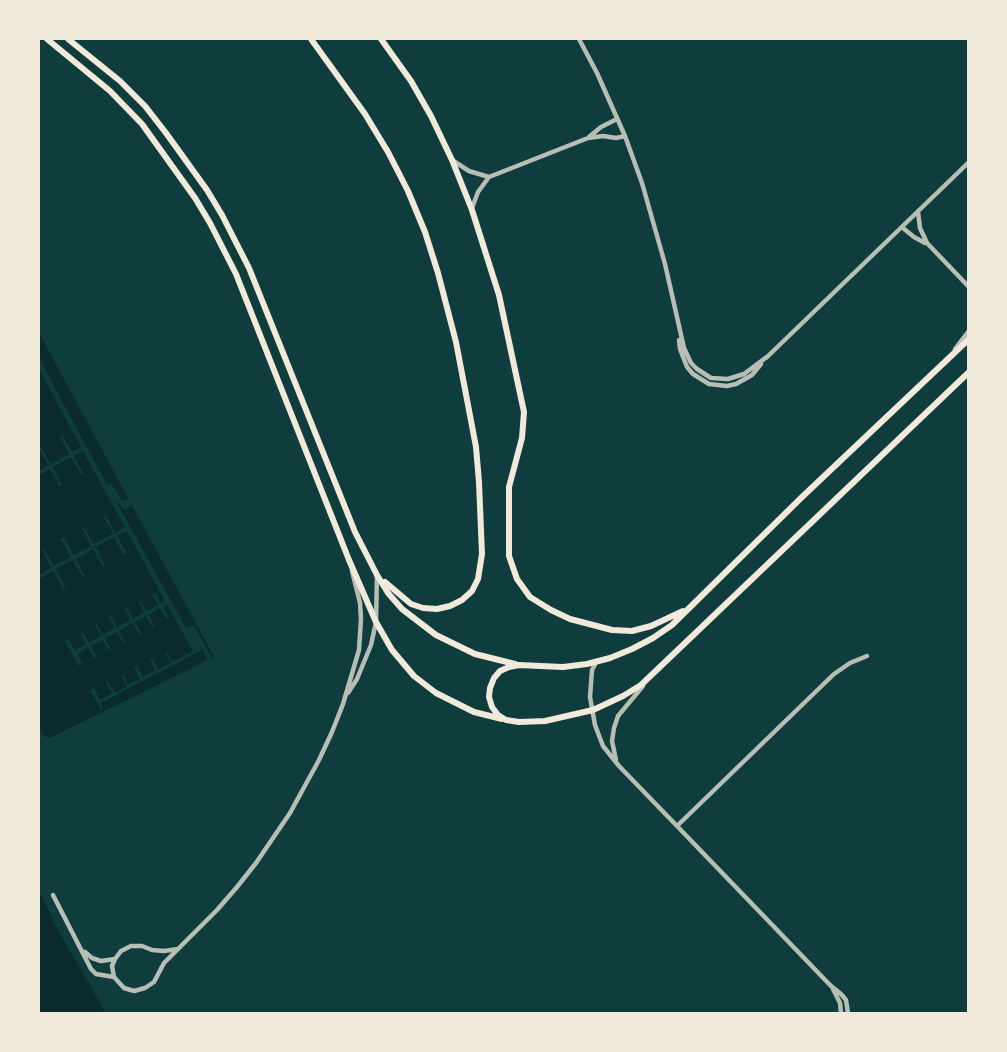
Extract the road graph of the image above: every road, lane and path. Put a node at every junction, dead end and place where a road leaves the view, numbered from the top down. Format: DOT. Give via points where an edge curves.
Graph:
graph roads {
  1 [pos="47,39"];
  2 [pos="68,39"];
  3 [pos="311,39"];
  4 [pos="381,39"];
  5 [pos="579,39"];
  6 [pos="617,119"];
  7 [pos="625,136"];
  8 [pos="588,138"];
  9 [pos="452,160"];
  10 [pos="968,163"];
  11 [pos="489,177"];
  12 [pos="472,210"];
  13 [pos="918,212"];
  14 [pos="903,228"];
  15 [pos="927,243"];
  16 [pos="968,286"];
  17 [pos="968,332"];
  18 [pos="968,340"];
  19 [pos="945,363"];
  20 [pos="968,373"];
  21 [pos="348,560"];
  22 [pos="377,574"];
  23 [pos="693,605"];
  24 [pos="376,622"];
  25 [pos="867,656"];
  26 [pos="598,661"];
  27 [pos="519,665"];
  28 [pos="656,672"];
  29 [pos="343,704"];
  30 [pos="593,710"];
  31 [pos="506,720"];
  32 [pos="618,766"];
  33 [pos="677,826"];
  34 [pos="53,895"];
  35 [pos="178,948"];
  36 [pos="82,950"];
  37 [pos="115,959"];
  38 [pos="114,977"];
  39 [pos="832,986"];
  40 [pos="841,1013"];
  41 [pos="848,1013"];
  1 -- 21 [label="main road" via="110,91 142,124 210,223 247,300"];
  2 -- 22 [label="main road" via="145,106 222,215 249,268 355,532"];
  3 -- 22 [label="main road" via="388,152 425,232 454,333 476,447 482,554 478,579 472,591 450,606 423,608 400,596"];
  4 -- 9 [label="main road" via="411,81"];
  5 -- 6 [label="street"];
  6 -- 7 [label="street"];
  6 -- 8 [label="street"];
  7 -- 8 [label="street"];
  7 -- 14 [label="street" via="655,223 680,350 687,367 709,384 727,386 752,375"];
  8 -- 11 [label="street"];
  9 -- 11 [label="street" via="469,171"];
  9 -- 12 [label="main road"];
  10 -- 13 [label="street"];
  11 -- 12 [label="street" via="478,192"];
  12 -- 23 [label="main road" via="499,295 524,412 522,438 509,488 509,556 517,579 530,597 551,610 570,619 612,630 651,626"];
  13 -- 14 [label="street"];
  13 -- 15 [label="street" via="920,228"];
  14 -- 15 [label="street"];
  15 -- 16 [label="street"];
  17 -- 19 [label="street"];
  18 -- 19 [label="main road"];
  19 -- 23 [label="main road"];
  20 -- 28 [label="main road"];
  21 -- 24 [label="main road"];
  21 -- 29 [label="street" via="360,604 361,635"];
  22 -- 24 [label="street"];
  22 -- 27 [label="main road" via="402,609 436,635 475,654"];
  23 -- 26 [label="main road" via="653,638"];
  24 -- 29 [label="street" via="368,654"];
  24 -- 31 [label="main road" via="392,650 424,685 461,707"];
  25 -- 33 [label="street" via="834,674"];
  26 -- 27 [label="main road" via="563,667"];
  26 -- 30 [label="street" via="592,670 590,696"];
  27 -- 31 [label="main road" via="500,671 490,688 492,707"];
  28 -- 30 [label="main road" via="623,696"];
  28 -- 32 [label="street" via="618,716 612,741"];
  29 -- 35 [label="street" via="306,787 274,838 217,910"];
  30 -- 31 [label="main road" via="545,721"];
  30 -- 32 [label="street" via="603,746"];
  32 -- 33 [label="street"];
  33 -- 39 [label="street"];
  34 -- 36 [label="street"];
  35 -- 37 [label="street" via="164,951 131,946"];
  35 -- 38 [label="street" via="164,963 154,982 145,988 134,991 124,988"];
  36 -- 37 [label="street" via="101,961"];
  36 -- 38 [label="street" via="96,974"];
  37 -- 38 [label="street" via="112,966"];
  39 -- 40 [label="street" via="840,1002"];
  39 -- 41 [label="street" via="846,1000"];
}
